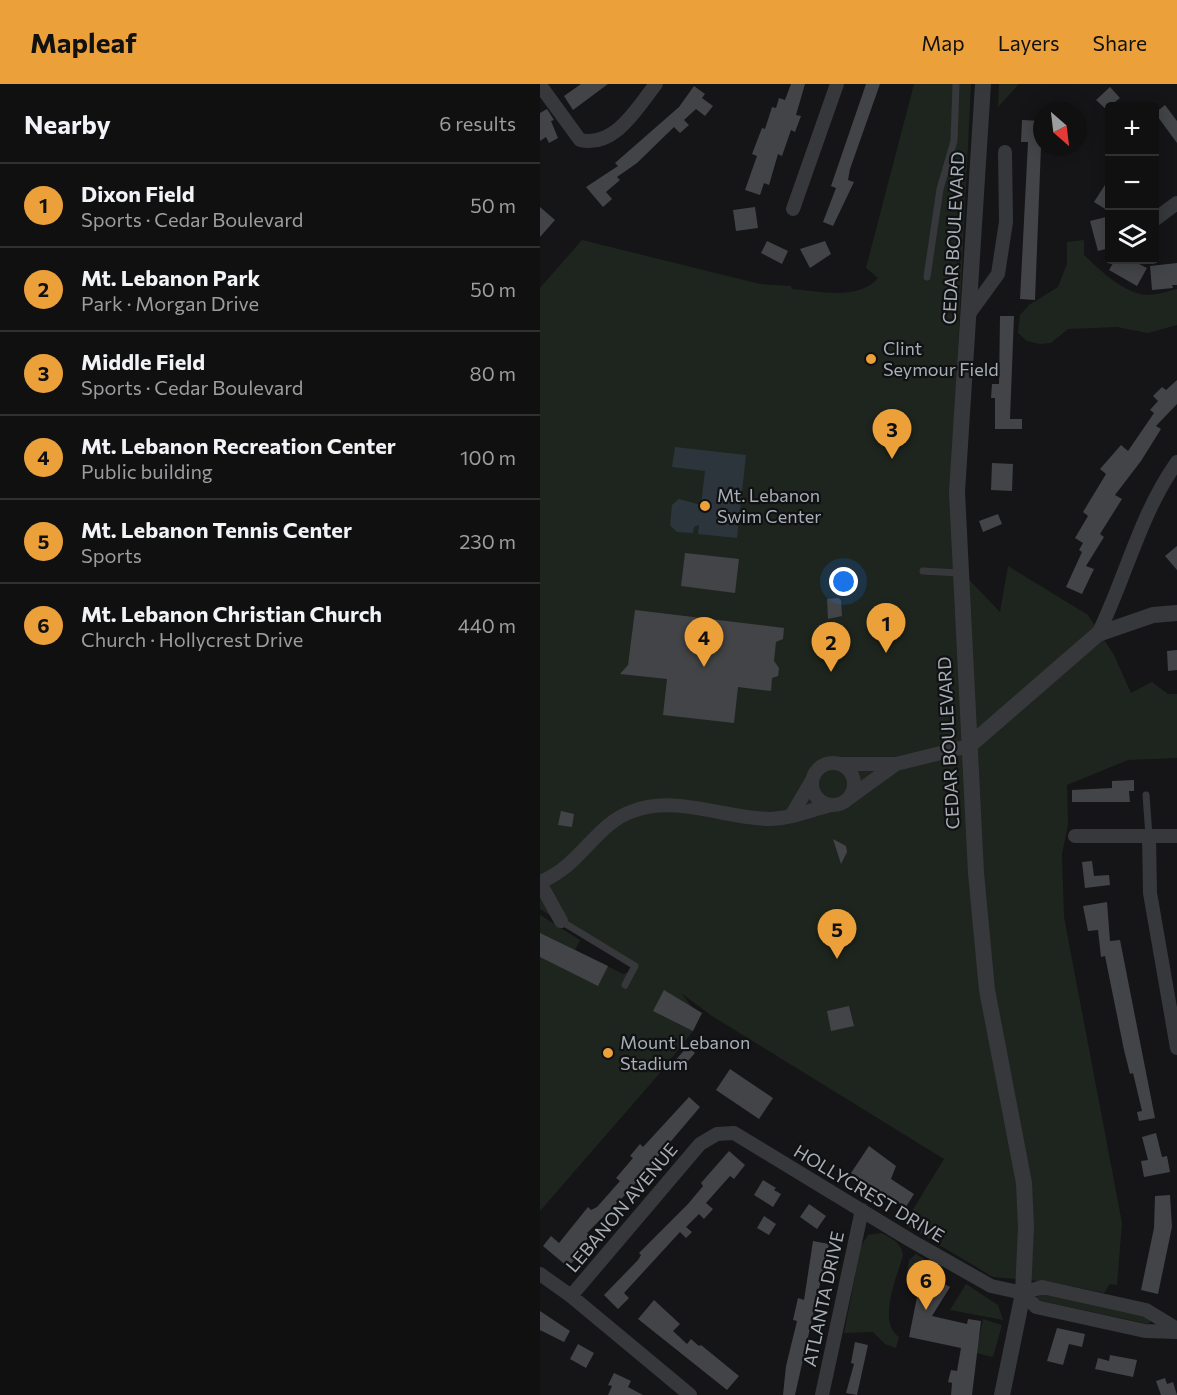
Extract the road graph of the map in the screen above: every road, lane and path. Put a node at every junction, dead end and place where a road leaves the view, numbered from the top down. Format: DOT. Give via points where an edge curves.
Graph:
graph roads {
  1 [pos="656,84"];
  2 [pos="837,84"];
  3 [pos="956,84"];
  4 [pos="983,84"];
  5 [pos="540,85"];
  6 [pos="1005,152"];
  7 [pos="1177,202"];
  8 [pos="794,210"];
  9 [pos="1159,217"];
  10 [pos="927,277"];
  11 [pos="969,314"];
  12 [pos="1177,462"];
  13 [pos="922,571"];
  14 [pos="959,573"];
  15 [pos="1177,613"];
  16 [pos="1098,634"];
  17 [pos="969,746"];
  18 [pos="841,764"];
  19 [pos="896,764"];
  20 [pos="811,782"];
  21 [pos="1146,795"];
  22 [pos="848,798"];
  23 [pos="831,805"];
  24 [pos="791,816"];
  25 [pos="1075,836"];
  26 [pos="1149,836"];
  27 [pos="1177,836"];
  28 [pos="540,883"];
  29 [pos="561,921"];
  30 [pos="625,985"];
  31 [pos="1177,1048"];
  32 [pos="700,1144"];
  33 [pos="861,1210"];
  34 [pos="540,1274"];
  35 [pos="1023,1293"];
  36 [pos="571,1296"];
  37 [pos="1177,1330"];
  38 [pos="690,1395"];
  39 [pos="822,1395"];
  40 [pos="1002,1395"];
  1 -- 5 [label="street" via="616,130 602,141 591,142 580,140"];
  2 -- 8 [label="street"];
  3 -- 10 [label="lane" via="954,141 940,189"];
  4 -- 11 [label="street, CEDAR BOULEVARD"];
  6 -- 11 [label="street" via="1006,222 998,274"];
  7 -- 9 [label="street"];
  11 -- 14 [label="street, CEDAR BOULEVARD" via="957,492"];
  12 -- 16 [label="street" via="1131,548 1118,592"];
  13 -- 14 [label="lane"];
  14 -- 17 [label="street, CEDAR BOULEVARD"];
  15 -- 16 [label="street" via="1153,615"];
  16 -- 17 [label="street"];
  17 -- 19 [label="street"];
  17 -- 35 [label="street, CEDAR BOULEVARD" via="987,990 1024,1183"];
  18 -- 19 [label="street"];
  18 -- 20 [label="street" via="821,766"];
  18 -- 22 [label="street" via="854,779"];
  19 -- 22 [label="street"];
  20 -- 23 [label="street" via="819,800"];
  20 -- 24 [label="street"];
  21 -- 26 [label="lane"];
  22 -- 23 [label="street"];
  23 -- 24 [label="street"];
  24 -- 28 [label="street" via="766,819 673,806 634,810 604,829 570,866"];
  25 -- 26 [label="street"];
  26 -- 27 [label="street"];
  26 -- 31 [label="street" via="1150,893 1157,947"];
  28 -- 29 [label="street"];
  29 -- 30 [label="lane" via="635,966"];
  32 -- 33 [label="street, HOLLYCREST DRIVE" via="717,1134 734,1133"];
  32 -- 36 [label="street, LEBANON AVENUE"];
  33 -- 35 [label="street, HOLLYCREST DRIVE" via="991,1286"];
  33 -- 39 [label="street, ATLANTA DRIVE"];
  34 -- 36 [label="street"];
  35 -- 37 [label="street" via="1036,1307 1145,1331"];
  35 -- 37 [label="street" via="1042,1287 1146,1310"];
  35 -- 40 [label="street, CEDAR BOULEVARD"];
  36 -- 38 [label="street"];
}
